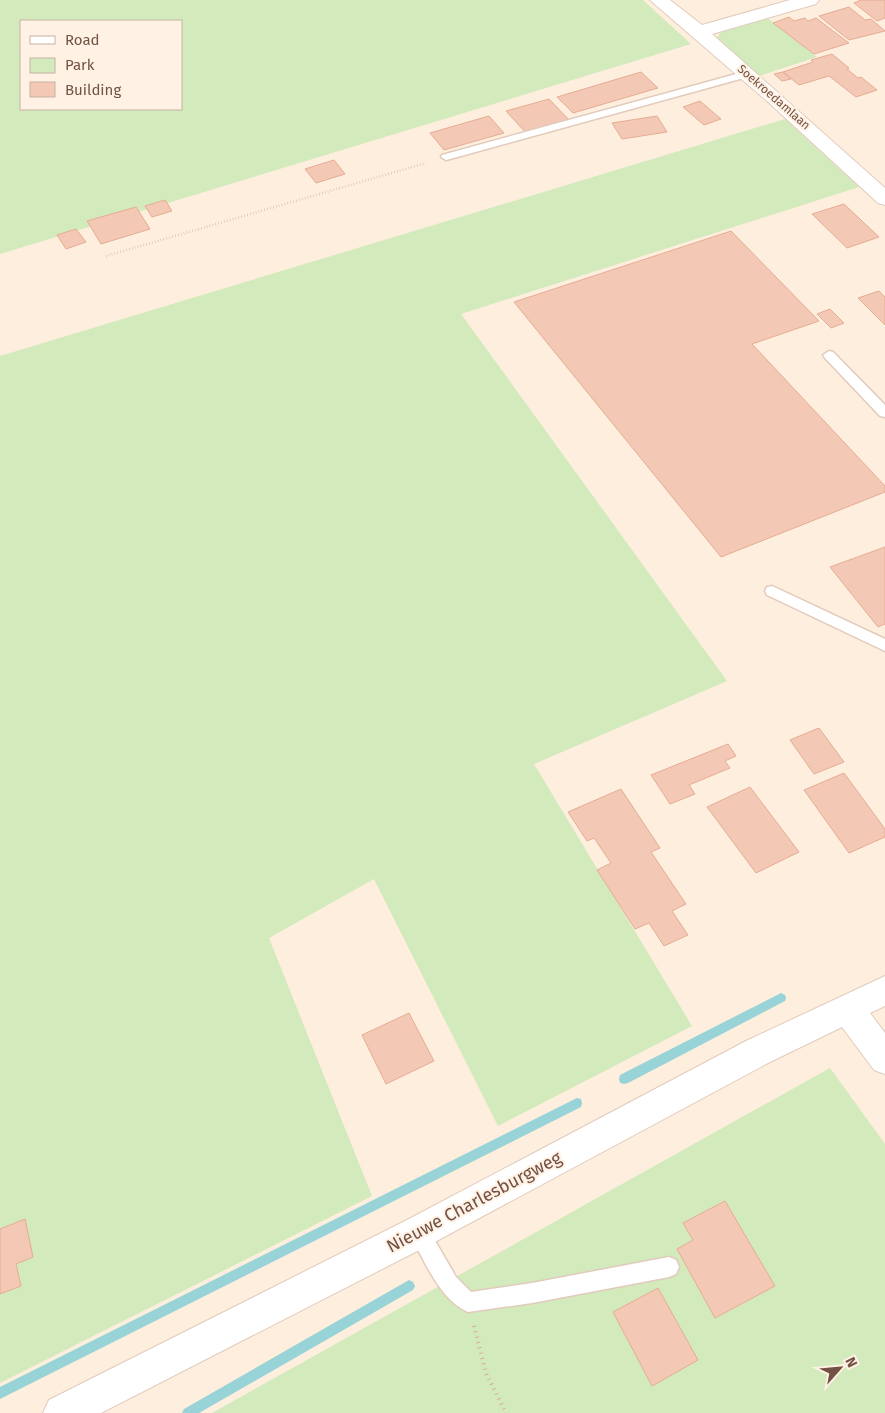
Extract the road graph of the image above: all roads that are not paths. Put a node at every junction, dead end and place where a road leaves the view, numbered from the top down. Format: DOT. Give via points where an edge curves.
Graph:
graph roads {
  1 [pos="659,0"];
  2 [pos="810,0"];
  3 [pos="699,32"];
  4 [pos="747,74"];
  5 [pos="446,157"];
  6 [pos="885,199"];
  7 [pos="829,356"];
  8 [pos="885,413"];
  9 [pos="772,591"];
  10 [pos="885,645"];
  11 [pos="885,990"];
  12 [pos="848,1008"];
  13 [pos="885,1059"];
  14 [pos="419,1232"];
  15 [pos="669,1267"];
  16 [pos="62,1413"];
  1 -- 3 [label="street, Soekroedamlaan"];
  2 -- 3 [label="street"];
  3 -- 4 [label="street, Soekroedamlaan"];
  4 -- 5 [label="lane"];
  4 -- 6 [label="street, Soekroedamlaan"];
  7 -- 8 [label="lane"];
  9 -- 10 [label="lane"];
  11 -- 12 [label="street, Nieuwe Charlesburgweg"];
  12 -- 13 [label="street"];
  12 -- 14 [label="street, Nieuwe Charlesburgweg" via="757,1052"];
  14 -- 15 [label="lane" via="449,1284 468,1302"];
  14 -- 16 [label="street, Nieuwe Charlesburgweg"];
}
